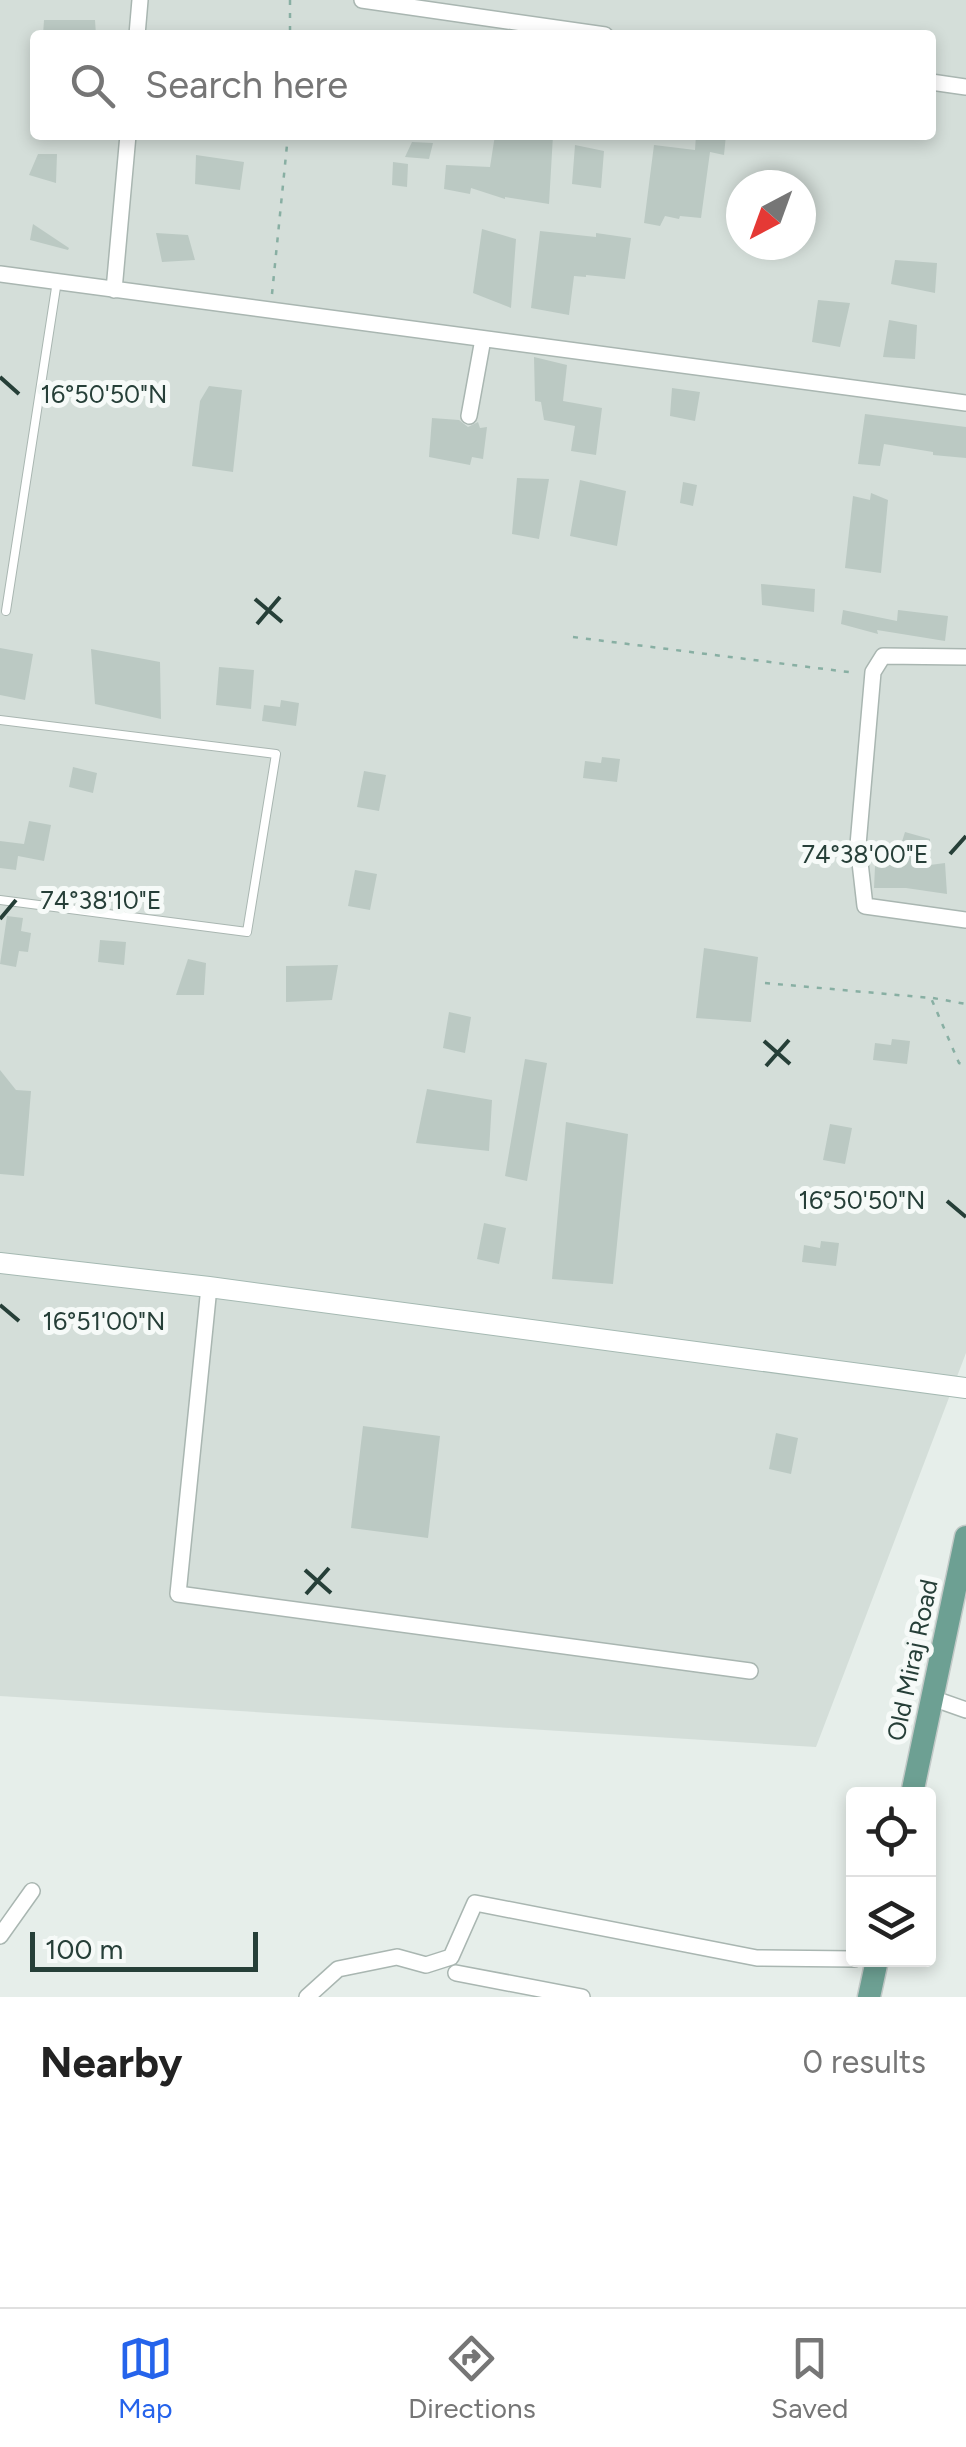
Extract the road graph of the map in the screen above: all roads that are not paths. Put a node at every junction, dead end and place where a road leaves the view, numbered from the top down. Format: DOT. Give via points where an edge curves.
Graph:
graph roads {
  1 [pos="140,0"];
  2 [pos="362,0"];
  3 [pos="137,30"];
  4 [pos="570,30"];
  5 [pos="936,83"];
  6 [pos="966,87"];
  7 [pos="128,140"];
  8 [pos="0,274"];
  9 [pos="57,282"];
  10 [pos="114,290"];
  11 [pos="483,339"];
  12 [pos="966,403"];
  13 [pos="469,416"];
  14 [pos="6,611"];
  15 [pos="966,657"];
  16 [pos="0,720"];
  17 [pos="0,900"];
  18 [pos="966,920"];
  19 [pos="0,1263"];
  20 [pos="209,1287"];
  21 [pos="966,1388"];
  22 [pos="966,1538"];
  23 [pos="750,1671"];
  24 [pos="932,1698"];
  25 [pos="966,1710"];
  26 [pos="913,1787"];
  27 [pos="32,1891"];
  28 [pos="0,1936"];
  29 [pos="846,1959"];
  30 [pos="875,1967"];
  31 [pos="456,1973"];
  32 [pos="867,1996"];
  33 [pos="307,1997"];
  34 [pos="582,1997"];
  1 -- 3 [label="street"];
  2 -- 4 [label="street"];
  5 -- 6 [label="street"];
  7 -- 10 [label="street"];
  8 -- 9 [label="street"];
  9 -- 10 [label="street"];
  9 -- 14 [label="lane"];
  10 -- 11 [label="street"];
  11 -- 12 [label="street"];
  11 -- 13 [label="street"];
  15 -- 18 [label="street" via="884,656 873,672 858,846 865,906"];
  16 -- 17 [label="lane" via="276,754 247,932"];
  19 -- 20 [label="main road"];
  20 -- 21 [label="main road"];
  20 -- 23 [label="street" via="178,1594"];
  22 -- 24 [label="main road, Old Miraj Road"];
  24 -- 25 [label="street"];
  24 -- 26 [label="main road, Old Miraj Road"];
  27 -- 28 [label="street"];
  29 -- 33 [label="street" via="757,1958 475,1903 451,1957 426,1965 397,1957 338,1968"];
  30 -- 32 [label="main road"];
  31 -- 34 [label="street"];
}
